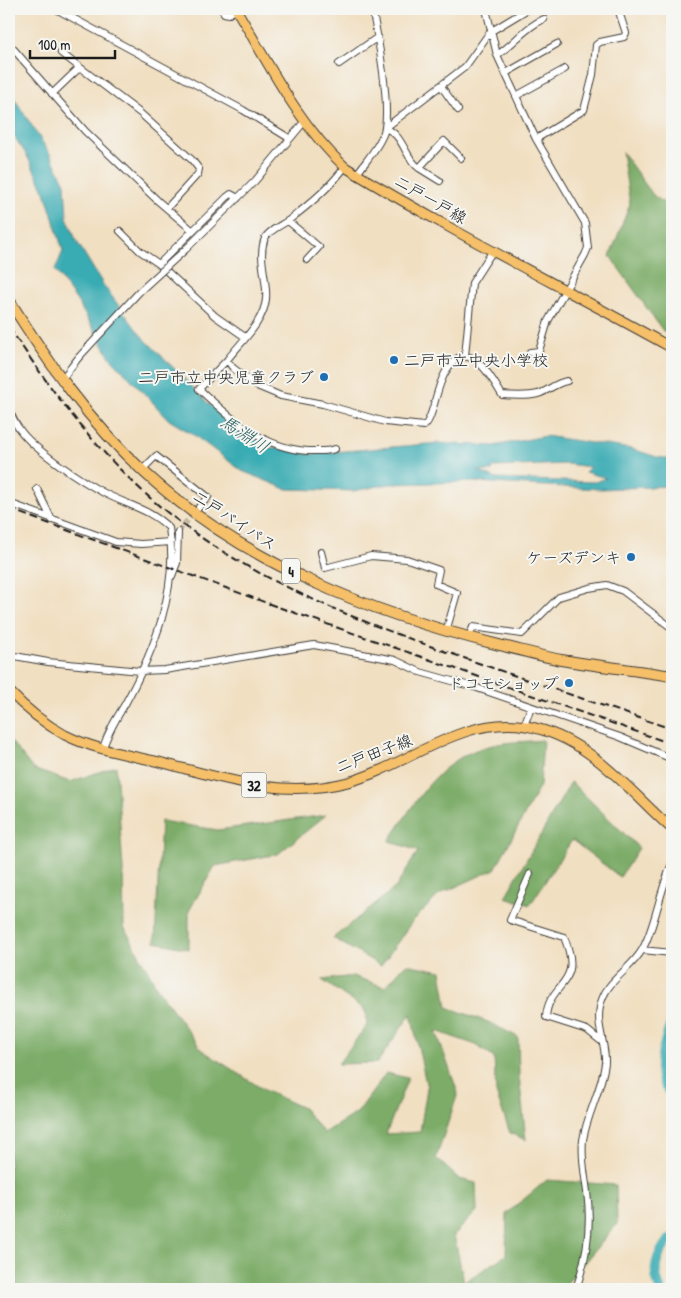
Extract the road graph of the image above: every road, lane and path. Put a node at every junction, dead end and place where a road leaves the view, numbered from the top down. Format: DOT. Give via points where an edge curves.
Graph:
graph roads {
  1 [pos="56,9"];
  2 [pos="222,9"];
  3 [pos="237,9"];
  4 [pos="373,9"];
  5 [pos="486,9"];
  6 [pos="528,9"];
  7 [pos="618,9"];
  8 [pos="544,19"];
  9 [pos="490,32"];
  10 [pos="378,37"];
  11 [pos="9,44"];
  12 [pos="557,44"];
  13 [pos="61,53"];
  14 [pos="497,55"];
  15 [pos="339,64"];
  16 [pos="82,68"];
  17 [pos="565,69"];
  18 [pos="506,73"];
  19 [pos="441,86"];
  20 [pos="52,94"];
  21 [pos="516,96"];
  22 [pos="458,110"];
  23 [pos="304,122"];
  24 [pos="384,128"];
  25 [pos="289,138"];
  26 [pos="536,139"];
  27 [pos="461,158"];
  28 [pos="345,168"];
  29 [pos="419,168"];
  30 [pos="357,174"];
  31 [pos="440,181"];
  32 [pos="238,198"];
  33 [pos="167,208"];
  34 [pos="288,221"];
  35 [pos="192,230"];
  36 [pos="120,231"];
  37 [pos="492,252"];
  38 [pos="307,260"];
  39 [pos="159,264"];
  40 [pos="567,290"];
  41 [pos="9,300"];
  42 [pos="245,337"];
  43 [pos="672,348"];
  44 [pos="530,352"];
  45 [pos="466,356"];
  46 [pos="227,360"];
  47 [pos="62,379"];
  48 [pos="566,381"];
  49 [pos="9,410"];
  50 [pos="335,449"];
  51 [pos="142,470"];
  52 [pos="37,489"];
  53 [pos="9,503"];
  54 [pos="199,507"];
  55 [pos="52,520"];
  56 [pos="178,532"];
  57 [pos="171,542"];
  58 [pos="322,552"];
  59 [pos="168,587"];
  60 [pos="672,628"];
  61 [pos="446,632"];
  62 [pos="469,637"];
  63 [pos="9,655"];
  64 [pos="140,671"];
  65 [pos="672,676"];
  66 [pos="9,691"];
  67 [pos="531,707"];
  68 [pos="524,726"];
  69 [pos="102,748"];
  70 [pos="672,759"];
  71 [pos="672,828"];
  72 [pos="672,864"];
  73 [pos="530,874"];
  74 [pos="642,950"];
  75 [pos="672,952"];
  76 [pos="602,1042"];
  77 [pos="576,1289"];
  1 -- 25 [label="street" via="244,110"];
  2 -- 3 [label="street" via="229,14"];
  3 -- 23 [label="main road, 二戸一戸線"];
  4 -- 10 [label="street"];
  5 -- 9 [label="street"];
  6 -- 9 [label="street"];
  7 -- 26 [label="street" via="626,33 624,37 596,45 584,110"];
  8 -- 14 [label="street" via="521,33"];
  9 -- 14 [label="street"];
  9 -- 19 [label="street" via="465,67"];
  10 -- 15 [label="street"];
  10 -- 24 [label="street" via="386,116"];
  11 -- 20 [label="street"];
  12 -- 18 [label="street"];
  13 -- 16 [label="street"];
  14 -- 18 [label="street"];
  16 -- 20 [label="street"];
  16 -- 33 [label="street" via="140,113 199,169"];
  17 -- 21 [label="street"];
  18 -- 21 [label="street"];
  19 -- 22 [label="street"];
  19 -- 24 [label="street"];
  20 -- 33 [label="street" via="85,131"];
  21 -- 26 [label="street"];
  23 -- 25 [label="street"];
  23 -- 28 [label="main road, 二戸一戸線"];
  24 -- 29 [label="street" via="403,143 408,157"];
  24 -- 30 [label="street"];
  25 -- 32 [label="street"];
  26 -- 40 [label="street" via="585,223 588,248"];
  27 -- 29 [label="street" via="444,141"];
  28 -- 30 [label="main road, 二戸一戸線"];
  28 -- 34 [label="street"];
  29 -- 31 [label="street"];
  30 -- 37 [label="main road, 二戸一戸線"];
  32 -- 35 [label="street" via="231,194"];
  32 -- 47 [label="street, bridge" via="140,292"];
  33 -- 35 [label="street"];
  34 -- 38 [label="street" via="319,248"];
  34 -- 42 [label="street" via="265,239 262,270 266,300"];
  35 -- 39 [label="street"];
  36 -- 39 [label="street"];
  37 -- 40 [label="main road, 二戸一戸線"];
  37 -- 45 [label="street" via="472,283"];
  39 -- 42 [label="street" via="215,316"];
  40 -- 43 [label="main road, 二戸一戸線"];
  40 -- 44 [label="street" via="548,321 539,351"];
  41 -- 47 [label="highway, 二戸バイパス / 4"];
  42 -- 46 [label="street"];
  45 -- 46 [label="street" via="460,357 444,373 430,419 424,426 385,422 281,396 257,386"];
  45 -- 48 [label="street" via="483,365 502,395 538,394"];
  46 -- 50 [label="street" via="199,389 224,413 274,444 299,450 326,452"];
  47 -- 51 [label="highway, 二戸バイパス / 4" via="74,397"];
  49 -- 57 [label="street" via="28,439 65,467 105,493 156,516 169,528"];
  51 -- 54 [label="street" via="156,456 160,457 168,468 208,497"];
  51 -- 61 [label="highway, 二戸バイパス / 4" via="202,520 268,560 338,592"];
  52 -- 55 [label="street"];
  53 -- 55 [label="street"];
  55 -- 57 [label="street" via="116,542"];
  56 -- 59 [label="street" via="177,563"];
  57 -- 59 [label="street"];
  58 -- 61 [label="street" via="325,568 371,556 407,560 439,570 436,584 457,593"];
  59 -- 64 [label="street" via="159,628"];
  60 -- 62 [label="street" via="623,590 607,585 559,597 522,634 473,627"];
  61 -- 62 [label="highway, 二戸バイパス / 4"];
  62 -- 65 [label="highway, 二戸バイパス / 4" via="560,659"];
  63 -- 64 [label="street"];
  64 -- 67 [label="street" via="165,670 314,645 381,656 420,672"];
  64 -- 69 [label="street"];
  66 -- 69 [label="main road, 二戸田子線 / 32" via="44,723"];
  67 -- 68 [label="street"];
  67 -- 70 [label="street" via="620,737"];
  68 -- 69 [label="main road, 二戸田子線 / 32" via="482,728 446,740 367,776 328,786 290,790 208,775"];
  68 -- 71 [label="main road, 二戸田子線 / 32" via="563,737 583,748"];
  72 -- 74 [label="street"];
  73 -- 76 [label="street" via="510,920 564,937 572,958 570,974 547,1006 546,1017 587,1030"];
  74 -- 75 [label="street"];
  74 -- 76 [label="street" via="604,992 599,1011"];
  76 -- 77 [label="street" via="605,1064 583,1142 589,1241"];
}
